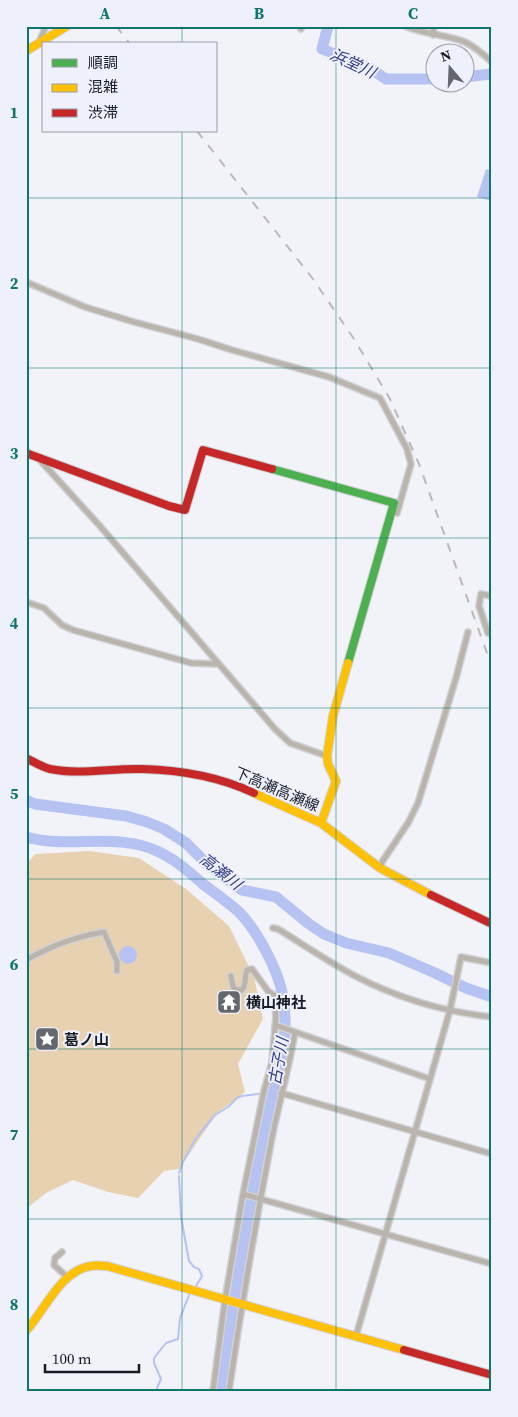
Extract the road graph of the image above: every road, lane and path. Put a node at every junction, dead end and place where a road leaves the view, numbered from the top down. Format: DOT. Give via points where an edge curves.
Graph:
graph roads {
  1 [pos="46,26"];
  2 [pos="67,26"];
  3 [pos="405,26"];
  4 [pos="434,26"];
  5 [pos="433,35"];
  6 [pos="38,44"];
  7 [pos="26,52"];
  8 [pos="491,59"];
  9 [pos="26,282"];
  10 [pos="26,453"];
  11 [pos="39,458"];
  12 [pos="397,513"];
  13 [pos="492,596"];
  14 [pos="26,602"];
  15 [pos="468,632"];
  16 [pos="492,634"];
  17 [pos="218,664"];
  18 [pos="327,756"];
  19 [pos="26,758"];
  20 [pos="320,823"];
  21 [pos="380,868"];
  22 [pos="492,924"];
  23 [pos="273,928"];
  24 [pos="26,960"];
  25 [pos="492,963"];
  26 [pos="117,971"];
  27 [pos="232,976"];
  28 [pos="450,1009"];
  29 [pos="492,1017"];
  30 [pos="275,1025"];
  31 [pos="294,1032"];
  32 [pos="430,1079"];
  33 [pos="281,1093"];
  34 [pos="414,1132"];
  35 [pos="492,1154"];
  36 [pos="243,1194"];
  37 [pos="260,1198"];
  38 [pos="386,1234"];
  39 [pos="62,1252"];
  40 [pos="492,1264"];
  41 [pos="67,1277"];
  42 [pos="227,1300"];
  43 [pos="242,1304"];
  44 [pos="26,1331"];
  45 [pos="356,1336"];
  46 [pos="492,1375"];
  47 [pos="213,1391"];
  48 [pos="229,1391"];
  1 -- 6 [label="street"];
  2 -- 6 [label="street"];
  3 -- 5 [label="street"];
  4 -- 5 [label="street"];
  5 -- 8 [label="street" via="466,42"];
  6 -- 7 [label="street"];
  9 -- 12 [label="street" via="85,307 329,376 380,398 411,464"];
  10 -- 11 [label="street"];
  11 -- 17 [label="street"];
  11 -- 18 [label="street" via="185,510 203,450 394,503 333,716"];
  13 -- 16 [label="street" via="481,594 479,606 488,633"];
  14 -- 17 [label="street" via="44,608 62,625 73,630 191,663"];
  15 -- 21 [label="street" via="418,803"];
  17 -- 18 [label="street" via="290,743"];
  18 -- 20 [label="street" via="336,781"];
  19 -- 20 [label="street, 下高瀬高瀬線" via="49,769 68,771 143,769 196,775 244,788"];
  20 -- 21 [label="street, 下高瀬高瀬線"];
  21 -- 22 [label="street, 下高瀬高瀬線"];
  23 -- 28 [label="street" via="357,977 397,994"];
  24 -- 26 [label="street" via="68,942 104,932 117,962"];
  25 -- 28 [label="street" via="461,957"];
  27 -- 30 [label="street" via="234,987 242,990 247,970 252,969 274,995"];
  28 -- 29 [label="street"];
  28 -- 32 [label="street"];
  30 -- 31 [label="street"];
  30 -- 36 [label="street" via="272,1062"];
  31 -- 32 [label="street"];
  31 -- 33 [label="street"];
  32 -- 34 [label="street"];
  33 -- 34 [label="street"];
  33 -- 37 [label="street"];
  34 -- 35 [label="street"];
  34 -- 38 [label="street"];
  36 -- 37 [label="street"];
  36 -- 42 [label="street"];
  37 -- 38 [label="street"];
  37 -- 43 [label="street"];
  38 -- 40 [label="street"];
  38 -- 45 [label="street"];
  39 -- 41 [label="street" via="55,1258 54,1265"];
  41 -- 42 [label="street" via="93,1264 107,1266"];
  41 -- 44 [label="street"];
  42 -- 43 [label="street"];
  42 -- 47 [label="street"];
  43 -- 45 [label="street"];
  43 -- 48 [label="street"];
  45 -- 46 [label="street"];
}
